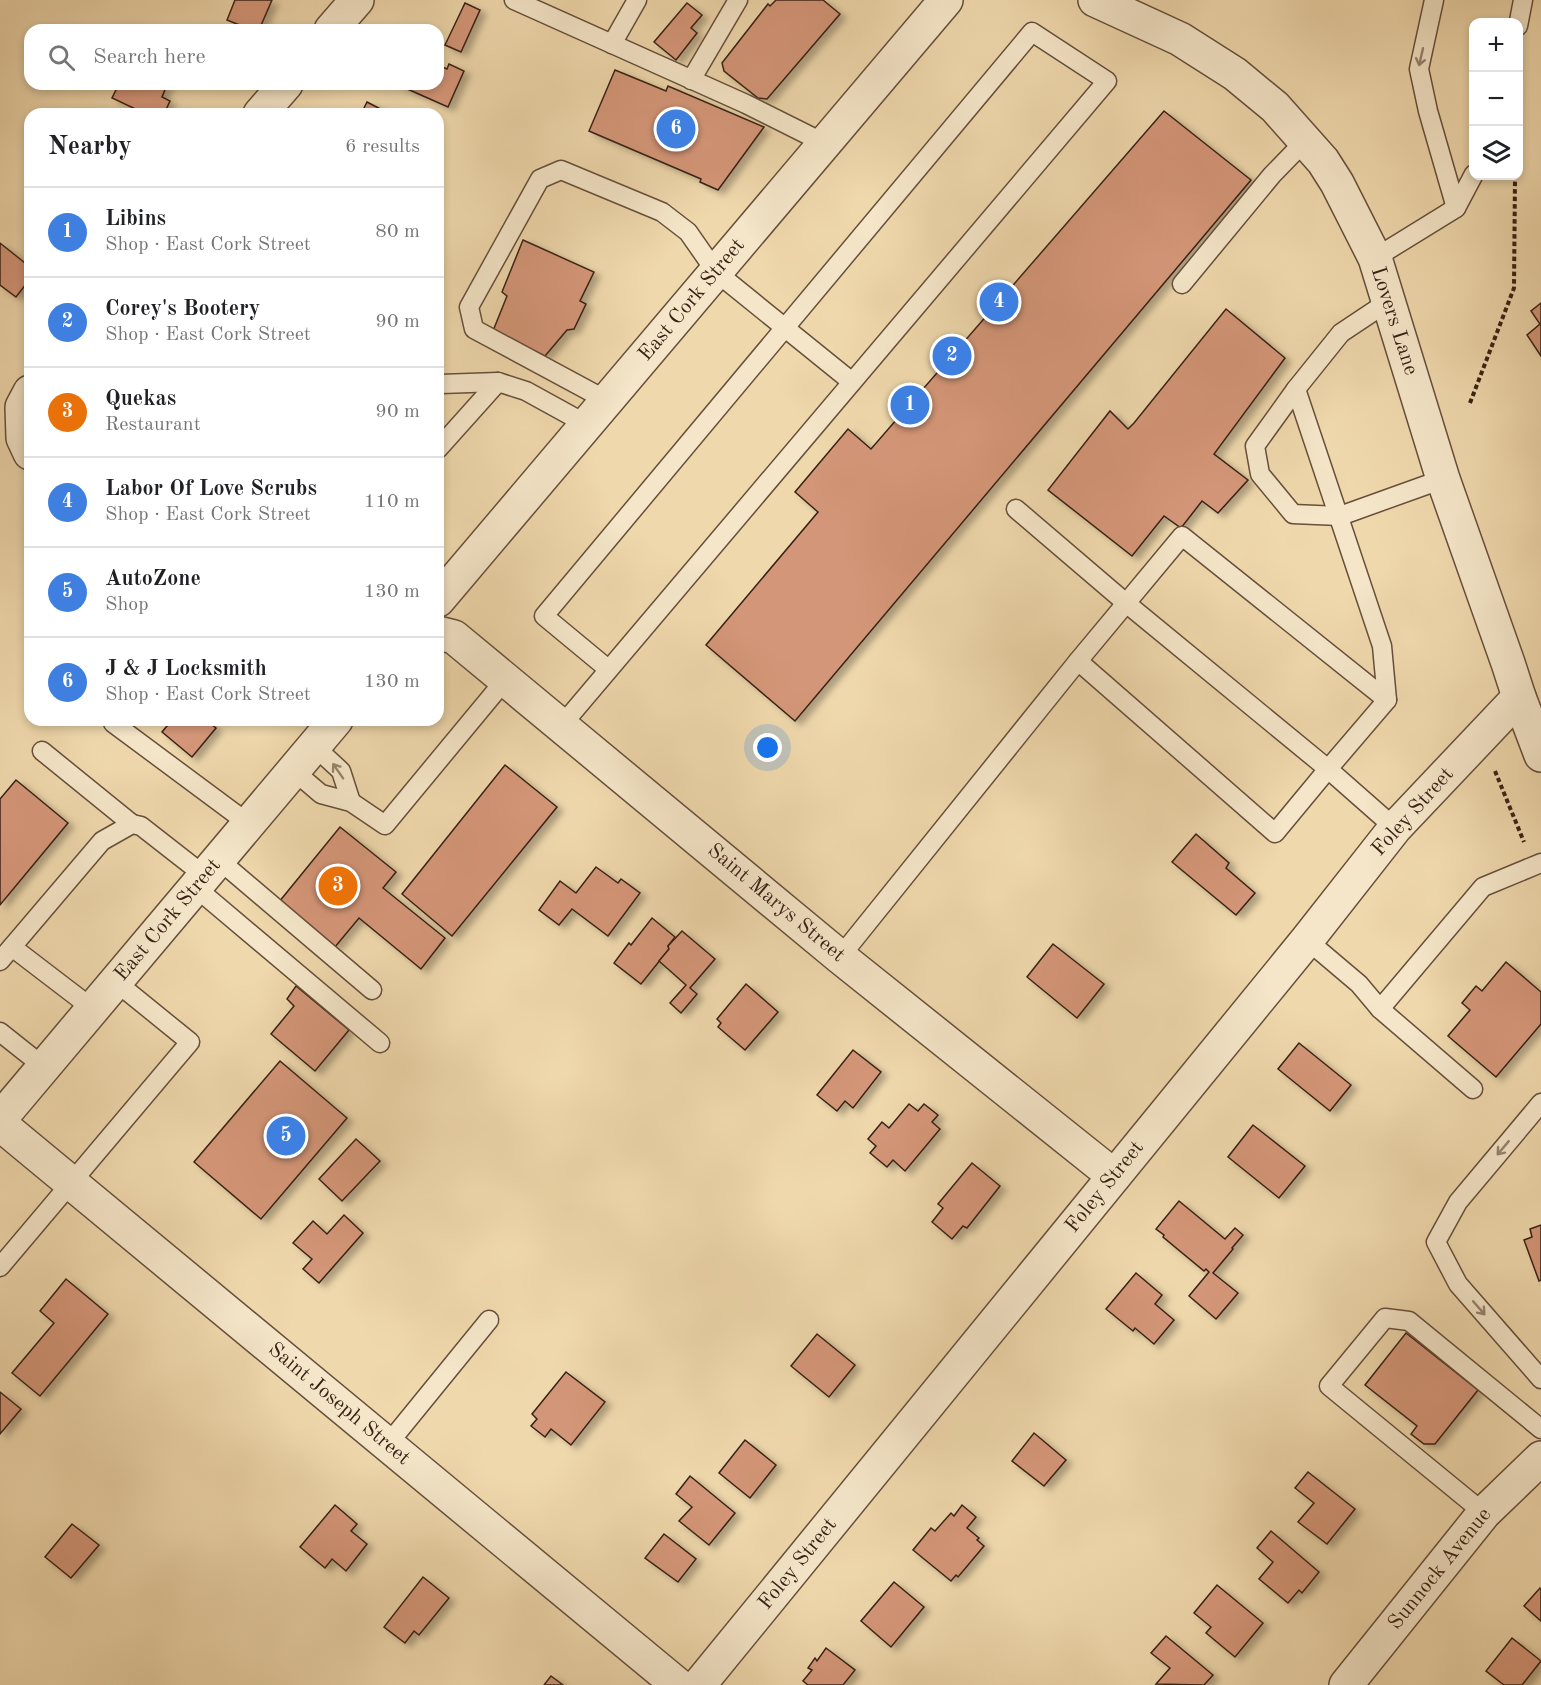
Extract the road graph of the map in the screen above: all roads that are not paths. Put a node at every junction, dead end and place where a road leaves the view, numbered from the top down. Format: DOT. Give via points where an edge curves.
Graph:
graph roads {
  1 [pos="357,0"];
  2 [pos="514,0"];
  3 [pos="637,0"];
  4 [pos="738,0"];
  5 [pos="946,0"];
  6 [pos="1095,0"];
  7 [pos="1434,0"];
  8 [pos="1523,0"];
  9 [pos="1520,18"];
  10 [pos="337,24"];
  11 [pos="612,44"];
  12 [pos="691,80"];
  13 [pos="281,90"];
  14 [pos="265,108"];
  15 [pos="1305,141"];
  16 [pos="824,143"];
  17 [pos="1470,180"];
  18 [pos="1456,208"];
  19 [pos="1375,258"];
  20 [pos="716,272"];
  21 [pos="1182,284"];
  22 [pos="1389,301"];
  23 [pos="785,327"];
  24 [pos="498,382"];
  25 [pos="852,382"];
  26 [pos="444,384"];
  27 [pos="1296,389"];
  28 [pos="24,403"];
  29 [pos="596,412"];
  30 [pos="24,442"];
  31 [pos="444,442"];
  32 [pos="1443,479"];
  33 [pos="1016,509"];
  34 [pos="1340,516"];
  35 [pos="444,593"];
  36 [pos="1126,603"];
  37 [pos="444,634"];
  38 [pos="1078,661"];
  39 [pos="608,669"];
  40 [pos="506,680"];
  41 [pos="1519,697"];
  42 [pos="1387,700"];
  43 [pos="561,725"];
  44 [pos="117,726"];
  45 [pos="331,726"];
  46 [pos="314,746"];
  47 [pos="42,752"];
  48 [pos="1541,755"];
  49 [pos="1328,769"];
  50 [pos="294,771"];
  51 [pos="351,802"];
  52 [pos="132,824"];
  53 [pos="249,824"];
  54 [pos="1395,828"];
  55 [pos="1537,865"];
  56 [pos="206,874"];
  57 [pos="1307,940"];
  58 [pos="6,954"];
  59 [pos="840,957"];
  60 [pos="116,982"];
  61 [pos="372,990"];
  62 [pos="93,1009"];
  63 [pos="1380,1009"];
  64 [pos="0,1032"];
  65 [pos="380,1043"];
  66 [pos="44,1067"];
  67 [pos="1473,1089"];
  68 [pos="1541,1103"];
  69 [pos="0,1119"];
  70 [pos="0,1124"];
  71 [pos="1114,1176"];
  72 [pos="71,1182"];
  73 [pos="0,1267"];
  74 [pos="489,1320"];
  75 [pos="1541,1379"];
  76 [pos="1541,1429"];
  77 [pos="388,1444"];
  78 [pos="1541,1458"];
  79 [pos="1484,1513"];
  80 [pos="678,1685"];
  81 [pos="699,1685"];
  82 [pos="1346,1685"];
  1 -- 10 [label="street"];
  2 -- 11 [label="lane"];
  3 -- 11 [label="lane"];
  4 -- 12 [label="lane"];
  5 -- 16 [label="street, East Cork Street"];
  6 -- 15 [label="street, Lovers Lane" via="1180,39 1234,74 1275,107"];
  7 -- 18 [label="lane, one-way" via="1419,69"];
  8 -- 9 [label="lane"];
  11 -- 12 [label="lane"];
  12 -- 16 [label="lane"];
  13 -- 14 [label="street"];
  15 -- 19 [label="street, Lovers Lane" via="1337,183"];
  15 -- 21 [label="lane"];
  16 -- 20 [label="street, East Cork Street"];
  17 -- 18 [label="lane"];
  18 -- 19 [label="lane"];
  19 -- 22 [label="street, Lovers Lane"];
  20 -- 23 [label="lane"];
  20 -- 29 [label="street, East Cork Street"];
  20 -- 29 [label="lane" via="688,232 663,212 561,170 540,179 470,307 474,329"];
  22 -- 27 [label="lane" via="1341,333"];
  22 -- 32 [label="street, Lovers Lane"];
  23 -- 25 [label="lane"];
  23 -- 25 [label="lane" via="1032,32 1107,81"];
  23 -- 39 [label="lane" via="544,616"];
  24 -- 26 [label="lane"];
  24 -- 29 [label="lane"];
  24 -- 31 [label="lane"];
  25 -- 39 [label="lane"];
  27 -- 34 [label="lane"];
  27 -- 34 [label="lane" via="1255,446 1260,474 1293,514"];
  28 -- 30 [label="street"];
  29 -- 35 [label="street, East Cork Street"];
  32 -- 34 [label="lane"];
  32 -- 41 [label="street, Lovers Lane"];
  33 -- 36 [label="lane"];
  34 -- 42 [label="lane" via="1382,646"];
  36 -- 38 [label="lane"];
  36 -- 42 [label="lane" via="1182,536"];
  36 -- 49 [label="lane"];
  37 -- 40 [label="street, Saint Marys Street" via="454,637"];
  38 -- 49 [label="lane" via="1275,833"];
  38 -- 59 [label="lane"];
  39 -- 43 [label="lane"];
  40 -- 43 [label="street, Saint Marys Street"];
  40 -- 51 [label="lane" via="385,825"];
  41 -- 48 [label="street, Lovers Lane"];
  41 -- 54 [label="street, Foley Street"];
  42 -- 49 [label="lane"];
  43 -- 59 [label="street, Saint Marys Street"];
  44 -- 53 [label="lane"];
  45 -- 46 [label="street, East Cork Street"];
  46 -- 50 [label="street, East Cork Street"];
  51 -- 46 [label="lane, one-way" via="341,771"];
  47 -- 52 [label="lane"];
  49 -- 54 [label="lane"];
  50 -- 51 [label="lane" via="321,794"];
  50 -- 53 [label="street, East Cork Street"];
  52 -- 56 [label="lane" via="141,826"];
  52 -- 58 [label="lane" via="102,841"];
  53 -- 56 [label="street, East Cork Street"];
  54 -- 57 [label="street, Foley Street"];
  55 -- 63 [label="lane" via="1482,887"];
  56 -- 60 [label="street, East Cork Street"];
  56 -- 61 [label="lane"];
  56 -- 65 [label="lane"];
  57 -- 63 [label="lane" via="1359,984"];
  57 -- 71 [label="street, Foley Street"];
  58 -- 62 [label="lane"];
  59 -- 71 [label="street, Saint Marys Street"];
  60 -- 62 [label="street, East Cork Street"];
  60 -- 72 [label="lane" via="190,1041"];
  62 -- 66 [label="street, East Cork Street"];
  63 -- 67 [label="lane"];
  64 -- 66 [label="lane"];
  66 -- 69 [label="street, East Cork Street"];
  68 -- 75 [label="lane, one-way" via="1458,1202 1436,1242 1458,1284"];
  70 -- 72 [label="street, Saint Joseph Street"];
  71 -- 81 [label="street, Foley Street"];
  72 -- 73 [label="lane"];
  72 -- 77 [label="street, Saint Joseph Street"];
  74 -- 77 [label="lane"];
  76 -- 79 [label="lane" via="1408,1321 1385,1318 1329,1386"];
  77 -- 80 [label="street, Saint Joseph Street"];
  78 -- 79 [label="street, Sunnock Avenue"];
  79 -- 82 [label="street, Sunnock Avenue"];
}
